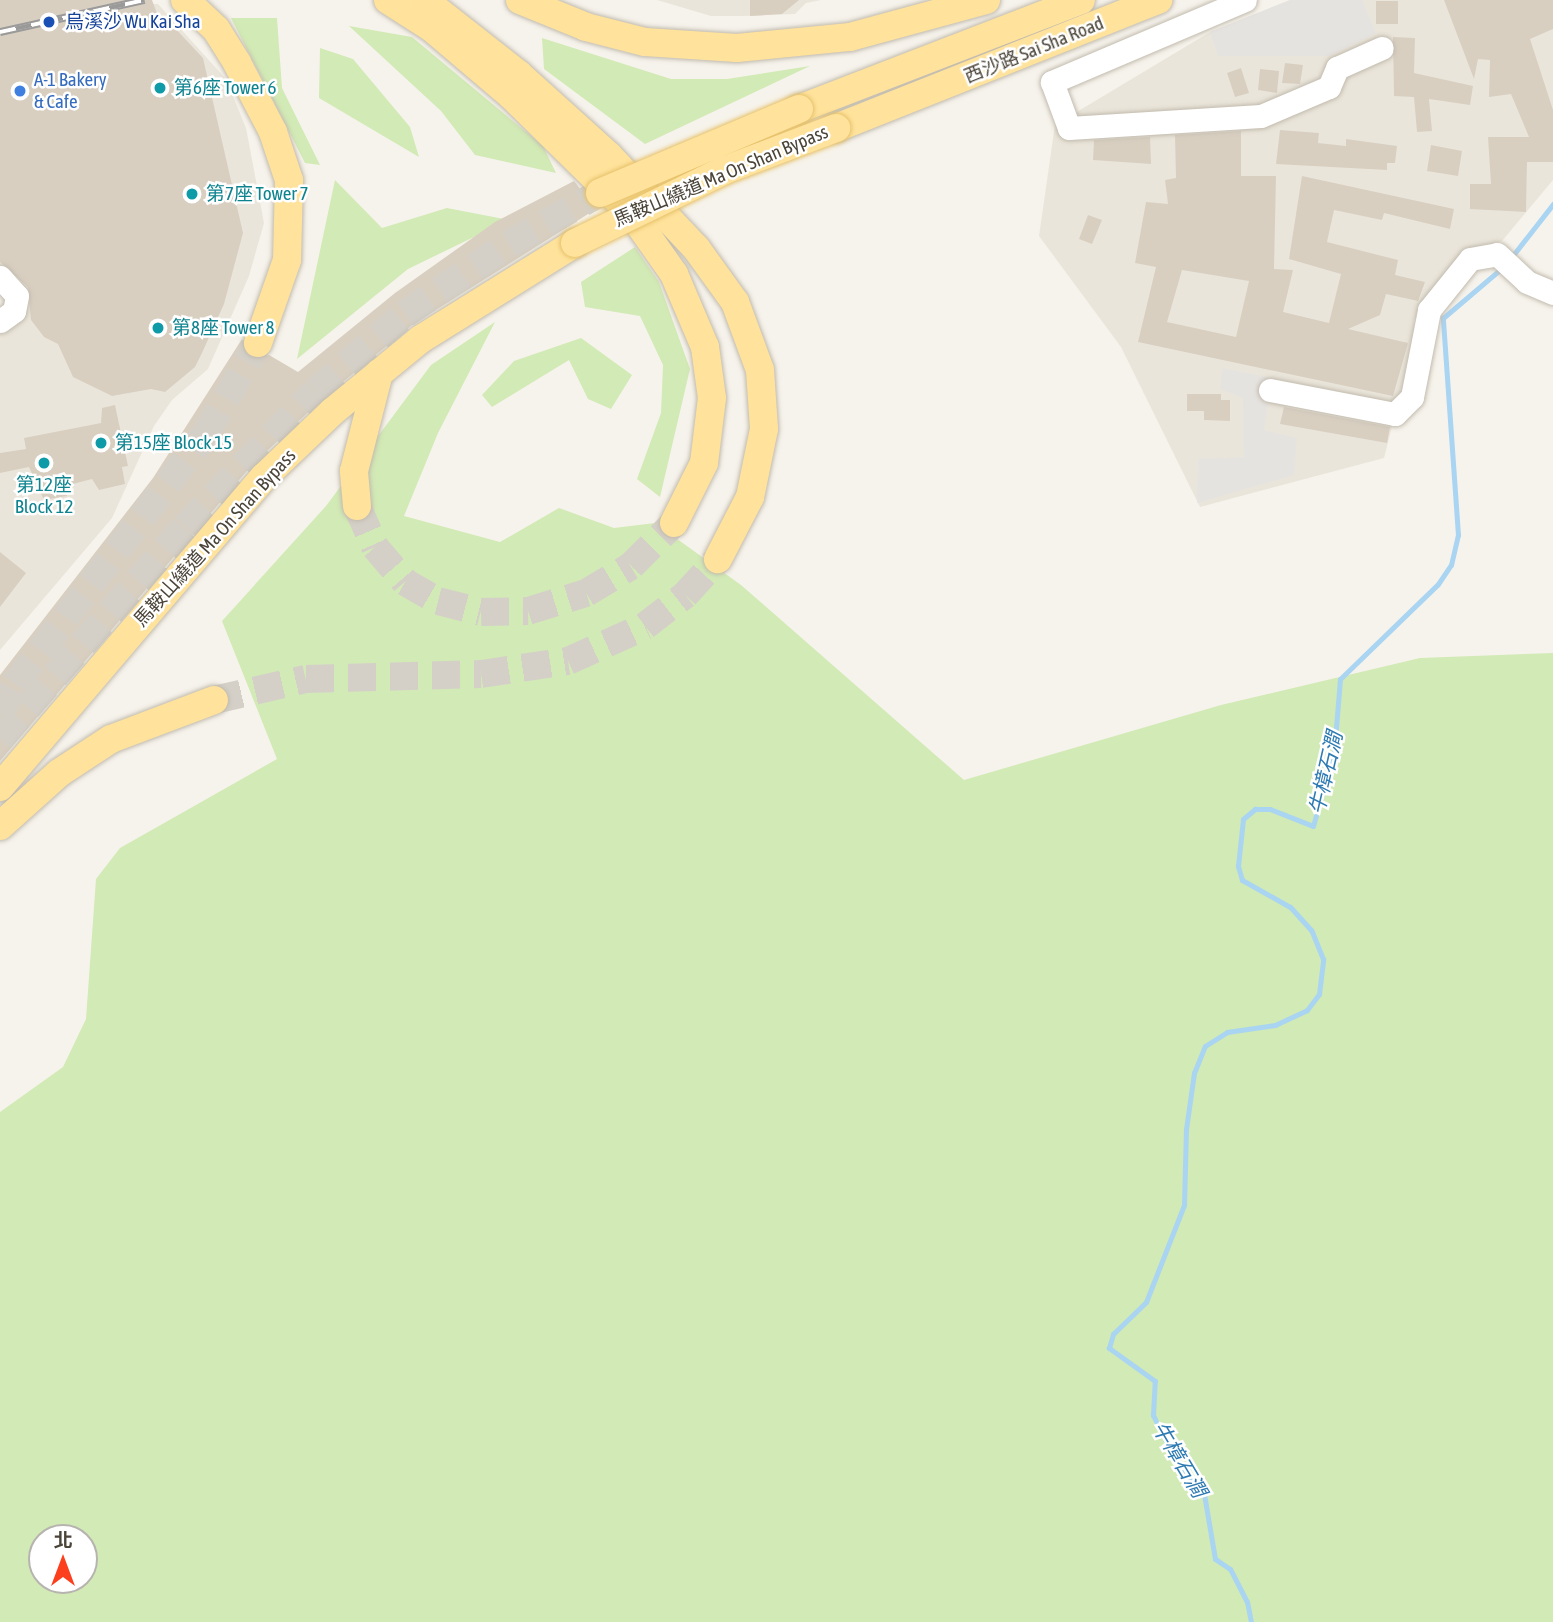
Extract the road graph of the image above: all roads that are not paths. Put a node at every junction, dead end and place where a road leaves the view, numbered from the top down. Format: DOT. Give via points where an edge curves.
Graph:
graph roads {
  1 [pos="185,0"];
  2 [pos="387,0"];
  3 [pos="424,0"];
  4 [pos="520,0"];
  5 [pos="986,0"];
  6 [pos="1081,0"];
  7 [pos="1158,0"];
  8 [pos="1245,0"];
  9 [pos="1382,48"];
  10 [pos="948,85"];
  11 [pos="600,193"];
  12 [pos="0,277"];
  13 [pos="1553,293"];
  14 [pos="0,321"];
  15 [pos="258,343"];
  16 [pos="379,373"];
  17 [pos="1270,390"];
  18 [pos="357,506"];
  19 [pos="674,523"];
  20 [pos="718,559"];
  21 [pos="214,700"];
  22 [pos="0,787"];
  23 [pos="0,827"];
  1 -- 15 [label="main road" via="216,29 237,63 273,132 289,180 287,260"];
  2 -- 19 [label="main road" via="440,34 513,97 631,214 674,274 705,347 712,398 704,463"];
  3 -- 20 [label="main road" via="518,74 609,156 709,263 735,302 757,356 764,429 750,497"];
  4 -- 5 [label="main road" via="636,40 737,48 850,37"];
  6 -- 11 [label="main road, 馬鞍山繞道 Ma On Shan Bypass, bridge" via="799,109"];
  7 -- 10 [label="main road, 西沙路 Sai Sha Road"];
  8 -- 9 [label="street" via="1052,82 1069,128 1261,116 1329,87 1337,68"];
  10 -- 16 [label="main road, 馬鞍山繞道 Ma On Shan Bypass, bridge" via="614,221 522,274"];
  12 -- 14 [label="street" via="17,296 14,311"];
  13 -- 17 [label="street" via="1527,282 1497,254 1470,259 1429,310 1412,397 1395,414"];
  16 -- 18 [label="main road" via="354,471"];
  16 -- 22 [label="main road, 馬鞍山繞道 Ma On Shan Bypass" via="264,477"];
  21 -- 23 [label="main road" via="111,739 59,773"];
}
